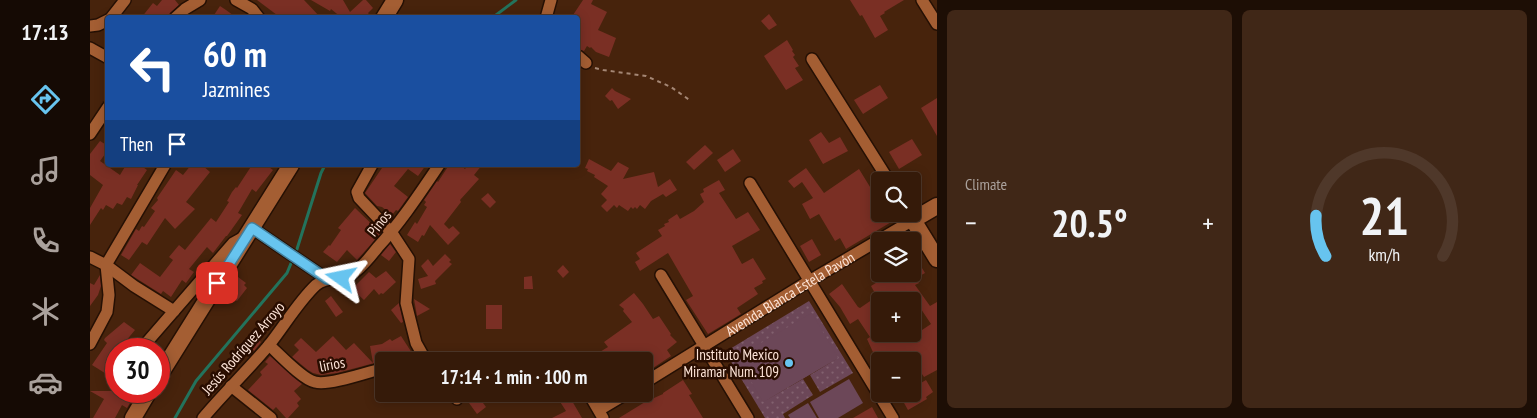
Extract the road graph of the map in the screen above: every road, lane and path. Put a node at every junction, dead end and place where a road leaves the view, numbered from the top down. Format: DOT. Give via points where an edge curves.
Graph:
graph roads {
  1 [pos="125,0"];
  2 [pos="200,0"];
  3 [pos="236,0"];
  4 [pos="395,0"];
  5 [pos="551,0"];
  6 [pos="922,0"];
  7 [pos="113,15"];
  8 [pos="178,15"];
  9 [pos="257,15"];
  10 [pos="386,15"];
  11 [pos="547,15"];
  12 [pos="105,22"];
  13 [pos="937,24"];
  14 [pos="90,26"];
  15 [pos="90,48"];
  16 [pos="105,56"];
  17 [pos="812,59"];
  18 [pos="582,60"];
  19 [pos="691,101"];
  20 [pos="105,112"];
  21 [pos="90,134"];
  22 [pos="164,167"];
  23 [pos="290,167"];
  24 [pos="371,167"];
  25 [pos="438,167"];
  26 [pos="883,172"];
  27 [pos="750,183"];
  28 [pos="937,206"];
  29 [pos="921,213"];
  30 [pos="903,222"];
  31 [pos="914,222"];
  32 [pos="249,232"];
  33 [pos="392,232"];
  34 [pos="90,256"];
  35 [pos="937,259"];
  36 [pos="106,265"];
  37 [pos="661,275"];
  38 [pos="327,279"];
  39 [pos="810,282"];
  40 [pos="174,311"];
  41 [pos="151,338"];
  42 [pos="90,344"];
  43 [pos="704,345"];
  44 [pos="269,346"];
  45 [pos="421,352"];
  46 [pos="170,358"];
  47 [pos="375,370"];
  48 [pos="653,377"];
  49 [pos="231,386"];
  50 [pos="593,402"];
  51 [pos="616,402"];
  52 [pos="142,403"];
  53 [pos="601,414"];
  54 [pos="133,418"];
  55 [pos="203,418"];
  56 [pos="271,418"];
  57 [pos="748,418"];
  58 [pos="893,418"];
  1 -- 7 [label="street"];
  2 -- 8 [label="street"];
  3 -- 9 [label="street" via="252,8"];
  4 -- 10 [label="main road"];
  5 -- 11 [label="street"];
  6 -- 13 [label="street"];
  12 -- 14 [label="street"];
  15 -- 16 [label="street"];
  17 -- 26 [label="street"];
  18 -- 19 [label="path" via="603,70 646,76 671,87"];
  20 -- 21 [label="street"];
  22 -- 36 [label="street"];
  23 -- 32 [label="main road"];
  24 -- 33 [label="street" via="357,192 366,207"];
  25 -- 33 [label="street, Pinos"];
  27 -- 39 [label="street"];
  28 -- 29 [label="main road, Avenida Blanca Estela Pavón"];
  30 -- 39 [label="street, Avenida Blanca Estela Pavón"];
  31 -- 35 [label="main road"];
  32 -- 38 [label="street" via="288,252"];
  32 -- 40 [label="street" via="233,243"];
  32 -- 46 [label="main road"];
  33 -- 38 [label="street, Pinos" via="353,274"];
  33 -- 45 [label="street" via="409,259 406,303"];
  34 -- 36 [label="street"];
  36 -- 40 [label="street"];
  36 -- 42 [label="street" via="107,312"];
  37 -- 43 [label="street"];
  38 -- 44 [label="street, Jesús Rodríguez Arroyo" via="307,295"];
  39 -- 43 [label="street, Avenida Blanca Estela Pavón"];
  39 -- 58 [label="street"];
  40 -- 41 [label="street"];
  43 -- 48 [label="street, Avenida Blanca Estela Pavón"];
  43 -- 57 [label="street"];
  44 -- 47 [label="street, lirios" via="308,380 315,382"];
  44 -- 49 [label="street, Jesús Rodríguez Arroyo"];
  49 -- 55 [label="street, Jesús Rodríguez Arroyo"];
  49 -- 56 [label="street"];
  50 -- 53 [label="street"];
  51 -- 53 [label="street"];
  52 -- 54 [label="main road"];
}
